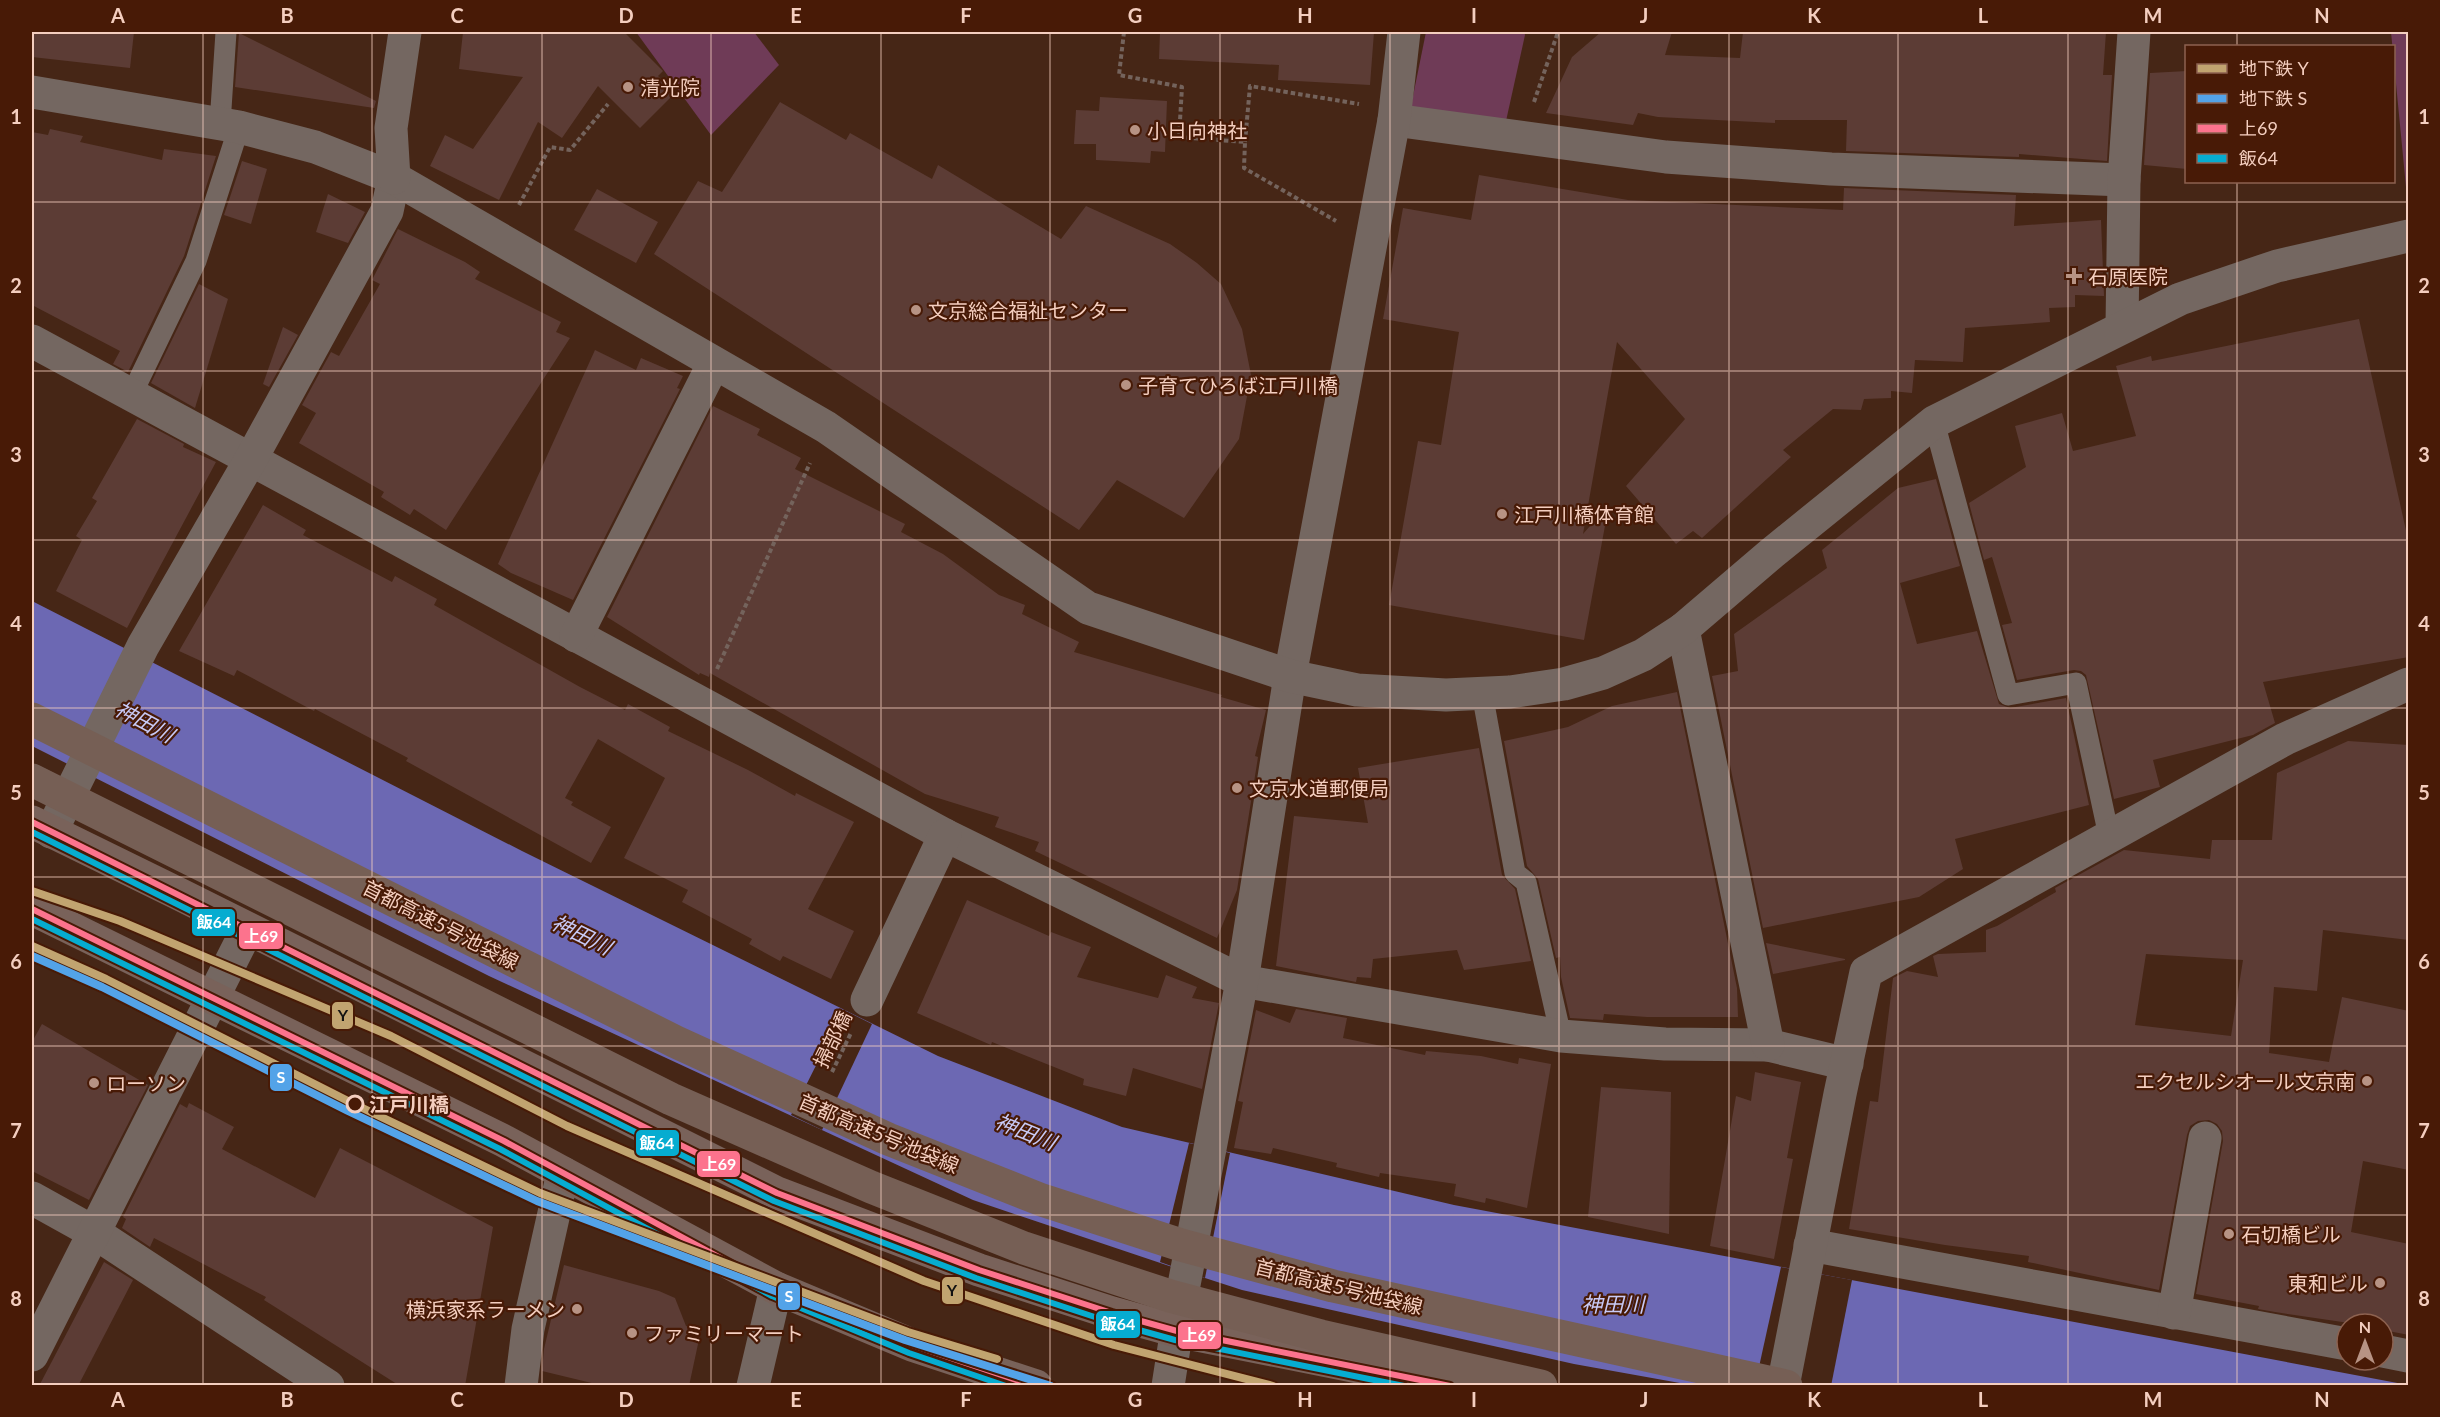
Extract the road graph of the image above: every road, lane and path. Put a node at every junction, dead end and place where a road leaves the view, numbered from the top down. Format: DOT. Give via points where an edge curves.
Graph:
graph roads {
  1 [pos="226,32"];
  2 [pos="405,32"];
  3 [pos="1124,32"];
  4 [pos="1404,32"];
  5 [pos="1558,32"];
  6 [pos="2134,32"];
  7 [pos="32,92"];
  8 [pos="608,104"];
  9 [pos="1394,115"];
  10 [pos="230,125"];
  11 [pos="1522,137"];
  12 [pos="1245,142"];
  13 [pos="394,178"];
  14 [pos="2124,180"];
  15 [pos="517,209"];
  16 [pos="1323,213"];
  17 [pos="2409,236"];
  18 [pos="2122,327"];
  19 [pos="32,342"];
  20 [pos="714,363"];
  21 [pos="131,396"];
  22 [pos="1934,422"];
  23 [pos="826,427"];
  24 [pos="251,459"];
  25 [pos="1683,629"];
  26 [pos="576,636"];
  27 [pos="1290,676"];
  28 [pos="2409,684"];
  29 [pos="1482,693"];
  30 [pos="702,703"];
  31 [pos="32,719"];
  32 [pos="32,780"];
  33 [pos="41,827"];
  34 [pos="945,835"];
  35 [pos="2109,836"];
  36 [pos="32,909"];
  37 [pos="247,930"];
  38 [pos="1242,981"];
  39 [pos="211,998"];
  40 [pos="867,1000"];
  41 [pos="1561,1036"];
  42 [pos="1768,1045"];
  43 [pos="1847,1064"];
  44 [pos="828,1083"];
  45 [pos="2205,1138"];
  46 [pos="563,1173"];
  47 [pos="32,1198"];
  48 [pos="95,1233"];
  49 [pos="1808,1252"];
  50 [pos="776,1288"];
  51 [pos="2174,1313"];
  52 [pos="1177,1331"];
  53 [pos="2335,1342"];
  54 [pos="32,1355"];
  55 [pos="328,1386"];
  56 [pos="521,1386"];
  57 [pos="753,1386"];
  58 [pos="1036,1386"];
  59 [pos="1168,1386"];
  60 [pos="1453,1386"];
  61 [pos="1541,1386"];
  62 [pos="1785,1386"];
  1 -- 10 [label="lane"];
  2 -- 13 [label="street" via="391,128"];
  3 -- 12 [label="path" via="1119,75 1182,87 1179,137"];
  4 -- 9 [label="street"];
  5 -- 11 [label="path"];
  6 -- 14 [label="street"];
  7 -- 10 [label="street"];
  8 -- 15 [label="path" via="570,150 550,147"];
  9 -- 11 [label="street"];
  9 -- 12 [label="path" via="1250,86"];
  9 -- 27 [label="street"];
  10 -- 13 [label="street" via="315,147"];
  10 -- 21 [label="lane" via="196,261"];
  11 -- 14 [label="street" via="1666,157 1818,168"];
  12 -- 16 [label="path" via="1244,168"];
  13 -- 20 [label="street"];
  13 -- 24 [label="street" via="387,211"];
  14 -- 18 [label="street"];
  17 -- 18 [label="street" via="2277,266 2180,298"];
  18 -- 22 [label="street"];
  19 -- 21 [label="street"];
  20 -- 23 [label="street"];
  20 -- 26 [label="street"];
  21 -- 24 [label="street"];
  22 -- 25 [label="street"];
  22 -- 35 [label="lane" via="2008,695 2076,683"];
  23 -- 27 [label="street" via="1088,608"];
  23 -- 30 [label="path"];
  24 -- 26 [label="street"];
  24 -- 33 [label="street" via="143,646 77,779"];
  25 -- 29 [label="street" via="1603,673 1564,684"];
  25 -- 42 [label="street"];
  26 -- 30 [label="street"];
  27 -- 29 [label="street" via="1357,690"];
  27 -- 38 [label="street"];
  28 -- 35 [label="street" via="2285,739"];
  29 -- 41 [label="lane" via="1515,873 1526,882"];
  30 -- 34 [label="street"];
  31 -- 62 [label="highway, 首都高速5号池袋線" via="676,1042 888,1139 1042,1200 1181,1245 1334,1286"];
  32 -- 61 [label="highway" via="671,1099 871,1187 1024,1248 1170,1296"];
  33 -- 37 [label="main road"];
  34 -- 38 [label="street"];
  34 -- 40 [label="street"];
  35 -- 43 [label="street" via="1866,972"];
  36 -- 39 [label="main road"];
  37 -- 39 [label="street"];
  37 -- 52 [label="main road" via="777,1193 980,1270"];
  38 -- 41 [label="street"];
  38 -- 52 [label="street"];
  39 -- 46 [label="main road"];
  39 -- 48 [label="street"];
  40 -- 44 [label="path, 掃部橋"];
  41 -- 42 [label="street" via="1665,1044"];
  42 -- 43 [label="street"];
  43 -- 49 [label="street"];
  45 -- 51 [label="street"];
  46 -- 50 [label="main road"];
  46 -- 56 [label="street" via="528,1329"];
  47 -- 48 [label="street"];
  48 -- 54 [label="street"];
  48 -- 55 [label="street"];
  49 -- 51 [label="street"];
  49 -- 62 [label="street"];
  50 -- 57 [label="street"];
  50 -- 58 [label="main road" via="912,1345"];
  51 -- 53 [label="street"];
  52 -- 59 [label="street"];
  52 -- 60 [label="main road"];
}
